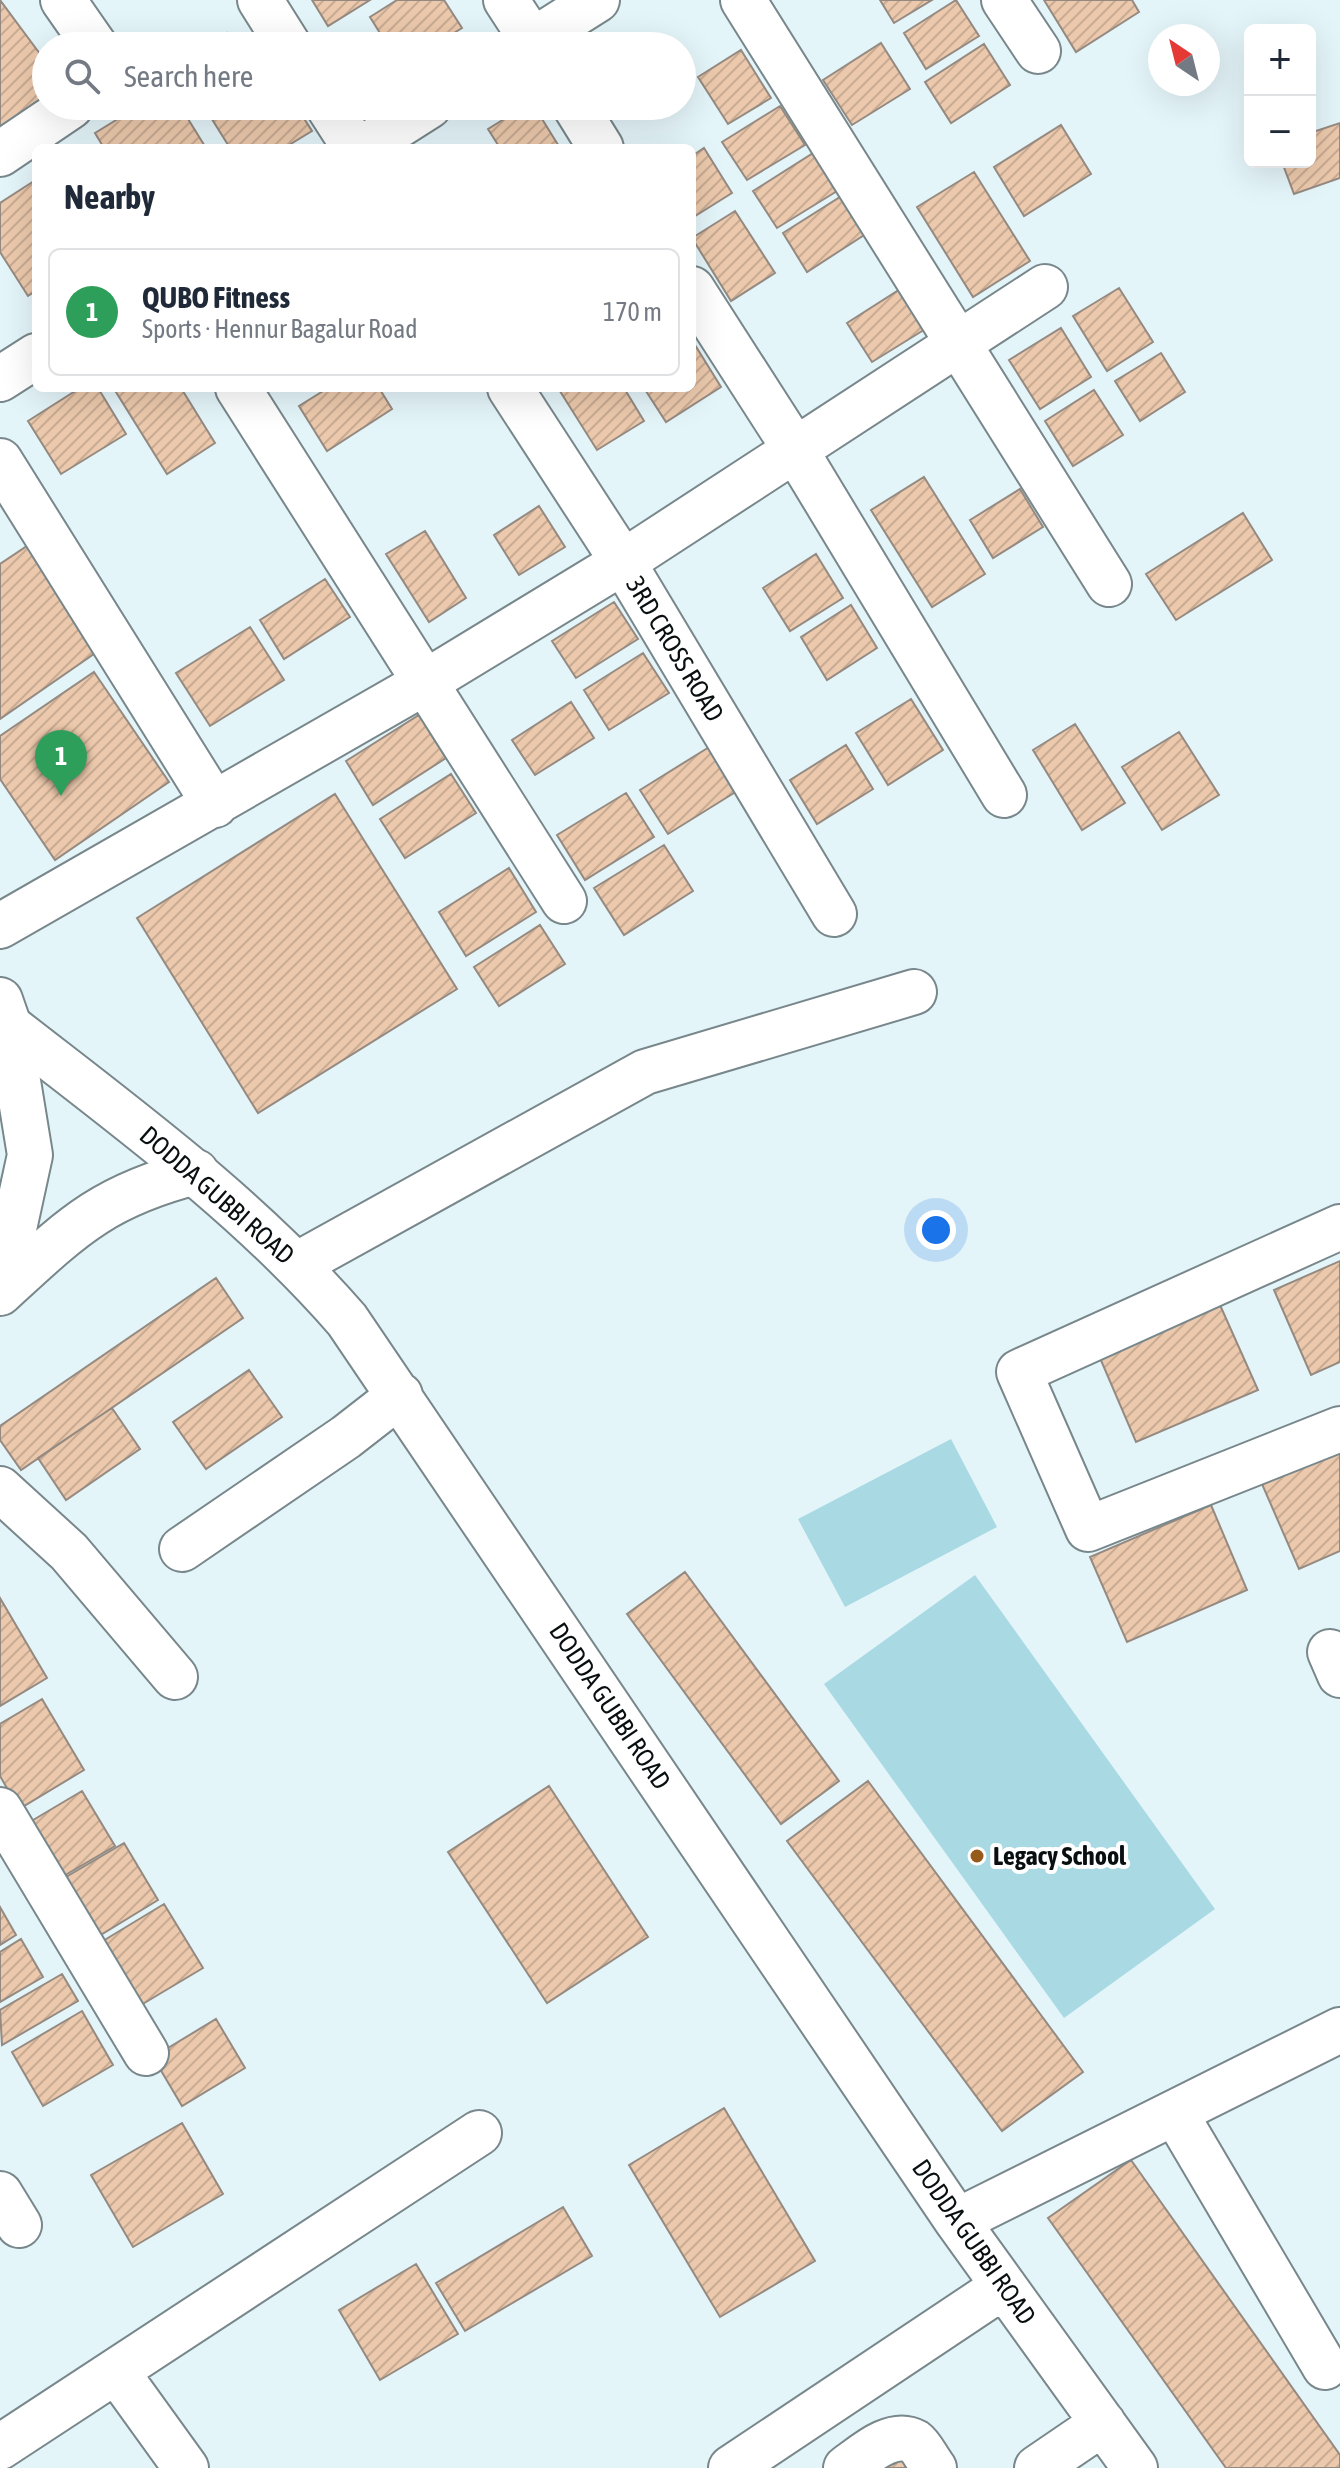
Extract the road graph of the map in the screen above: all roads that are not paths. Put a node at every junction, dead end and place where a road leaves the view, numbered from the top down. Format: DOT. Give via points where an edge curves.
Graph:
graph roads {
  1 [pos="63,0"];
  2 [pos="260,0"];
  3 [pos="506,0"];
  4 [pos="597,0"];
  5 [pos="743,0"];
  6 [pos="1004,0"];
  7 [pos="85,32"];
  8 [pos="280,32"];
  9 [pos="524,32"];
  10 [pos="549,32"];
  11 [pos="1038,51"];
  12 [pos="50,120"];
  13 [pos="337,120"];
  14 [pos="407,120"];
  15 [pos="584,120"];
  16 [pos="352,144"];
  17 [pos="369,144"];
  18 [pos="599,144"];
  19 [pos="0,154"];
  20 [pos="1045,287"];
  21 [pos="696,295"];
  22 [pos="956,344"];
  23 [pos="32,359"];
  24 [pos="0,379"];
  25 [pos="241,392"];
  26 [pos="513,392"];
  27 [pos="796,451"];
  28 [pos="0,461"];
  29 [pos="623,562"];
  30 [pos="1109,584"];
  31 [pos="424,683"];
  32 [pos="1004,795"];
  33 [pos="215,805"];
  34 [pos="564,901"];
  35 [pos="834,914"];
  36 [pos="0,926"];
  37 [pos="914,992"];
  38 [pos="3,1017"];
  39 [pos="196,1172"];
  40 [pos="1340,1227"];
  41 [pos="298,1264"];
  42 [pos="0,1293"];
  43 [pos="400,1395"];
  44 [pos="1340,1429"];
  45 [pos="0,1489"];
  46 [pos="182,1549"];
  47 [pos="175,1677"];
  48 [pos="0,1810"];
  49 [pos="1340,2030"];
  50 [pos="146,2053"];
  51 [pos="1175,2113"];
  52 [pos="479,2133"];
  53 [pos="957,2221"];
  54 [pos="1004,2286"];
  55 [pos="1325,2367"];
  56 [pos="116,2371"];
  57 [pos="1103,2423"];
  58 [pos="0,2447"];
  59 [pos="186,2468"];
  60 [pos="731,2468"];
  61 [pos="846,2468"];
  62 [pos="934,2468"];
  63 [pos="1037,2468"];
  64 [pos="1135,2468"];
  1 -- 7 [label="street"];
  2 -- 8 [label="street"];
  3 -- 9 [label="street"];
  4 -- 10 [label="street"];
  5 -- 22 [label="street"];
  6 -- 11 [label="street"];
  12 -- 19 [label="street"];
  13 -- 16 [label="street"];
  14 -- 17 [label="street"];
  15 -- 18 [label="street"];
  20 -- 22 [label="street"];
  21 -- 27 [label="street"];
  22 -- 27 [label="street"];
  22 -- 30 [label="street"];
  23 -- 24 [label="street"];
  25 -- 31 [label="street"];
  26 -- 29 [label="street, 3RD CROSS ROAD"];
  27 -- 29 [label="street"];
  27 -- 32 [label="street"];
  28 -- 33 [label="street"];
  29 -- 31 [label="street"];
  29 -- 35 [label="street, 3RD CROSS ROAD"];
  31 -- 33 [label="street"];
  31 -- 34 [label="street"];
  33 -- 36 [label="street"];
  37 -- 41 [label="street" via="645,1072"];
  38 -- 39 [label="street, DODDA GUBBI ROAD"];
  38 -- 42 [label="street" via="30,1155"];
  39 -- 41 [label="street, DODDA GUBBI ROAD"];
  39 -- 42 [label="street" via="116,1198 82,1220"];
  40 -- 44 [label="street" via="1019,1372 1088,1529"];
  41 -- 43 [label="street, DODDA GUBBI ROAD" via="347,1320"];
  43 -- 46 [label="street"];
  43 -- 53 [label="street, DODDA GUBBI ROAD"];
  45 -- 47 [label="street" via="69,1552"];
  48 -- 50 [label="street"];
  49 -- 51 [label="street"];
  51 -- 53 [label="street"];
  51 -- 55 [label="street"];
  52 -- 56 [label="street"];
  53 -- 54 [label="street, DODDA GUBBI ROAD"];
  54 -- 57 [label="street, DODDA GUBBI ROAD"];
  54 -- 60 [label="street"];
  56 -- 58 [label="street"];
  56 -- 59 [label="street"];
  57 -- 63 [label="street"];
  57 -- 64 [label="street, DODDA GUBBI ROAD"];
  61 -- 62 [label="street" via="886,2442 902,2439 916,2443"];
}
